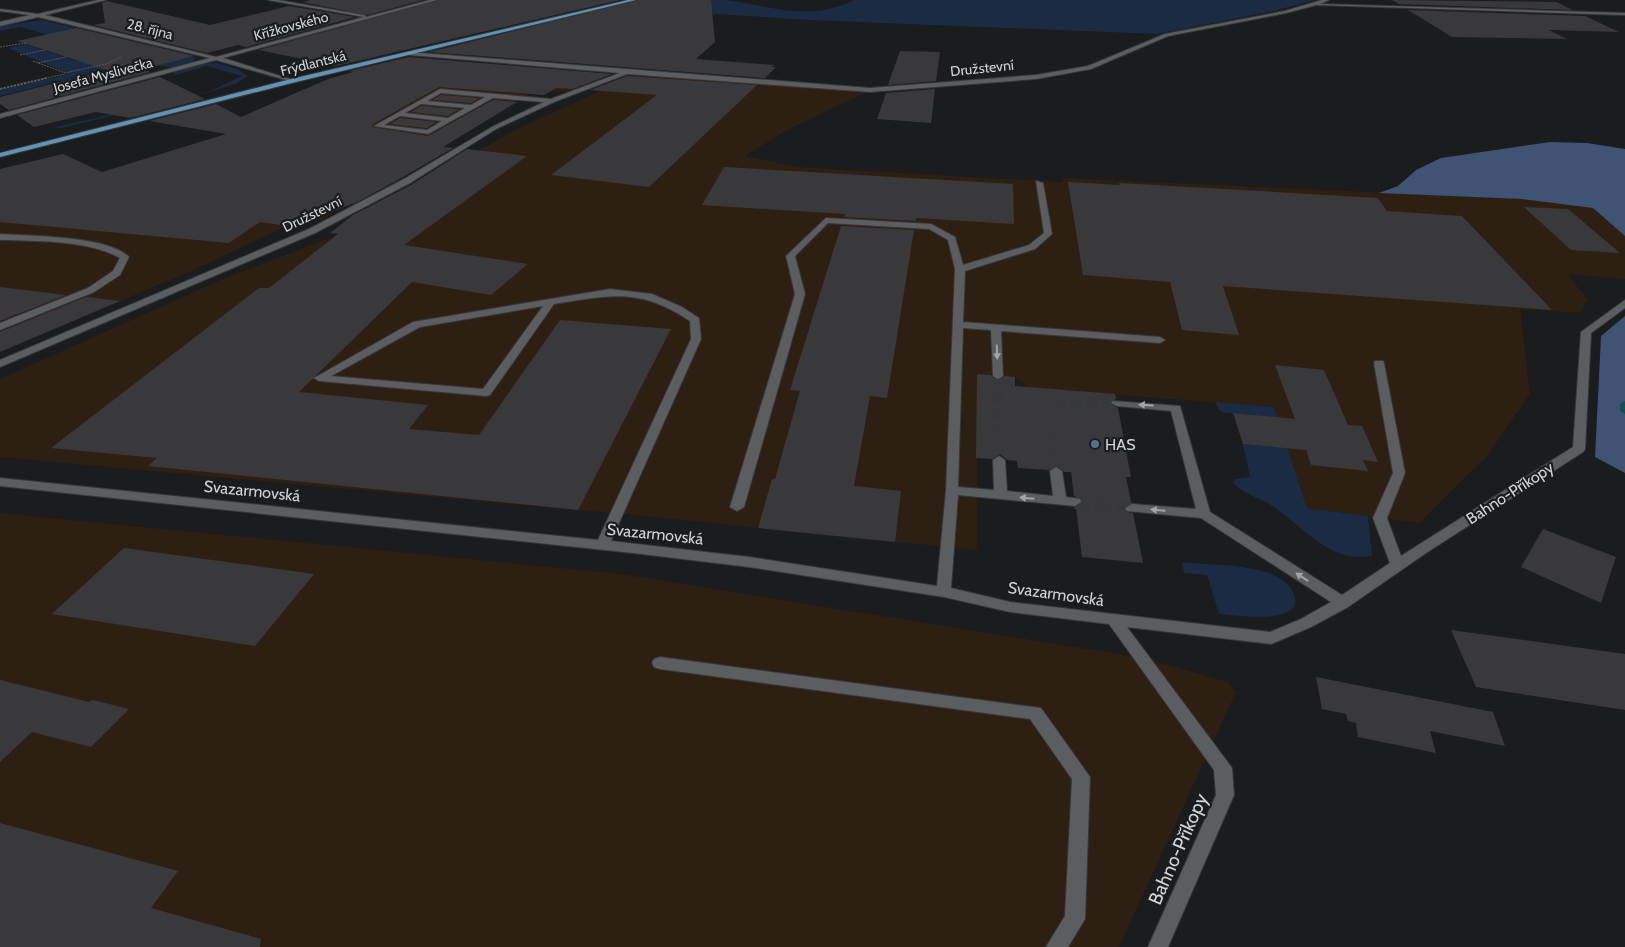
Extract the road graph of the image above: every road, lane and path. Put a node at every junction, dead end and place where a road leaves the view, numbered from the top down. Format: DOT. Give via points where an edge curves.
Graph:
graph roads {
  1 [pos="104,0"];
  2 [pos="270,0"];
  3 [pos="434,0"];
  4 [pos="618,0"];
  5 [pos="634,0"];
  6 [pos="1327,0"];
  7 [pos="1314,4"];
  8 [pos="0,10"];
  9 [pos="1625,14"];
  10 [pos="38,15"];
  11 [pos="369,17"];
  12 [pos="0,24"];
  13 [pos="26,43"];
  14 [pos="0,48"];
  15 [pos="45,50"];
  16 [pos="410,52"];
  17 [pos="20,55"];
  18 [pos="129,55"];
  19 [pos="66,56"];
  20 [pos="212,58"];
  21 [pos="33,61"];
  22 [pos="37,63"];
  23 [pos="628,72"];
  24 [pos="65,74"];
  25 [pos="69,76"];
  26 [pos="283,78"];
  27 [pos="291,81"];
  28 [pos="0,89"];
  29 [pos="493,95"];
  30 [pos="552,100"];
  31 [pos="419,102"];
  32 [pos="472,107"];
  33 [pos="398,114"];
  34 [pos="0,116"];
  35 [pos="449,120"];
  36 [pos="0,148"];
  37 [pos="0,155"];
  38 [pos="1039,184"];
  39 [pos="0,237"];
  40 [pos="960,269"];
  41 [pos="551,302"];
  42 [pos="1625,303"];
  43 [pos="958,325"];
  44 [pos="0,327"];
  45 [pos="996,328"];
  46 [pos="1160,340"];
  47 [pos="1379,363"];
  48 [pos="0,364"];
  49 [pos="998,376"];
  50 [pos="1117,403"];
  51 [pos="1000,460"];
  52 [pos="1056,471"];
  53 [pos="0,482"];
  54 [pos="952,490"];
  55 [pos="1001,495"];
  56 [pos="1060,501"];
  57 [pos="1075,502"];
  58 [pos="737,506"];
  59 [pos="1132,508"];
  60 [pos="1204,514"];
  61 [pos="602,546"];
  62 [pos="1398,565"];
  63 [pos="944,592"];
  64 [pos="1343,603"];
  65 [pos="1114,620"];
  66 [pos="1302,628"];
  67 [pos="660,663"];
  68 [pos="1056,947"];
  69 [pos="1158,947"];
  1 -- 10 [label="street"];
  2 -- 11 [label="street"];
  3 -- 11 [label="street, Křížkovského"];
  4 -- 26 [label="main road, Frýdlantská"];
  5 -- 16 [label="main road, Frýdlantská"];
  6 -- 7 [label="street, Družstevní"];
  7 -- 9 [label="street"];
  7 -- 23 [label="street, Družstevní" via="1167,35 1089,68 962,84 870,90"];
  8 -- 10 [label="street, 28. října"];
  10 -- 12 [label="street"];
  10 -- 20 [label="street, 28. října"];
  11 -- 20 [label="street, Křížkovského"];
  13 -- 14 [label="path"];
  15 -- 17 [label="path"];
  16 -- 23 [label="street, Družstevní"];
  16 -- 27 [label="main road, Frýdlantská"];
  18 -- 24 [label="path"];
  19 -- 22 [label="path"];
  20 -- 26 [label="street, 28. října"];
  20 -- 34 [label="street, Josefa Myslivečka"];
  21 -- 22 [label="path"];
  22 -- 24 [label="path"];
  23 -- 30 [label="street, Družstevní"];
  24 -- 25 [label="path"];
  24 -- 28 [label="path"];
  26 -- 27 [label="street, 28. října"];
  26 -- 36 [label="main road, Frýdlantská"];
  27 -- 37 [label="main road, Frýdlantská"];
  29 -- 30 [label="street"];
  29 -- 31 [label="street" via="440,91"];
  29 -- 32 [label="street"];
  30 -- 48 [label="street, Družstevní" via="494,128 407,181 312,231"];
  31 -- 32 [label="street"];
  31 -- 33 [label="street"];
  32 -- 35 [label="street"];
  33 -- 35 [label="street"];
  33 -- 35 [label="street" via="376,126 428,132"];
  38 -- 40 [label="street" via="1048,234 1032,247"];
  39 -- 44 [label="street" via="113,249 125,257 117,273 91,290"];
  40 -- 43 [label="street"];
  40 -- 58 [label="street" via="952,239 931,227 826,220 790,256 800,294"];
  41 -- 41 [label="street" via="417,324 319,378 486,393"];
  41 -- 61 [label="street" via="610,292 649,296 695,320 696,338"];
  42 -- 62 [label="street, Bahno-Příkopy" via="1586,332 1579,449"];
  43 -- 45 [label="street"];
  43 -- 54 [label="street"];
  45 -- 46 [label="street"];
  45 -- 49 [label="street, one-way"];
  47 -- 62 [label="street" via="1399,473 1380,518"];
  60 -- 50 [label="street, one-way" via="1176,408"];
  51 -- 55 [label="street"];
  52 -- 56 [label="street"];
  53 -- 61 [label="street, Svazarmovská"];
  54 -- 55 [label="street"];
  54 -- 63 [label="street"];
  56 -- 55 [label="street, one-way"];
  56 -- 57 [label="street"];
  60 -- 59 [label="street, one-way"];
  64 -- 60 [label="street, one-way"];
  61 -- 63 [label="street, Svazarmovská" via="749,562"];
  62 -- 64 [label="street, Bahno-Příkopy"];
  63 -- 65 [label="street, Svazarmovská" via="1010,606"];
  64 -- 66 [label="street, Bahno-Příkopy"];
  65 -- 66 [label="street, Svazarmovská" via="1271,638"];
  65 -- 69 [label="street, Bahno-Příkopy" via="1223,768 1225,795"];
  67 -- 68 [label="street" via="1035,713 1081,777 1075,919"];
}
